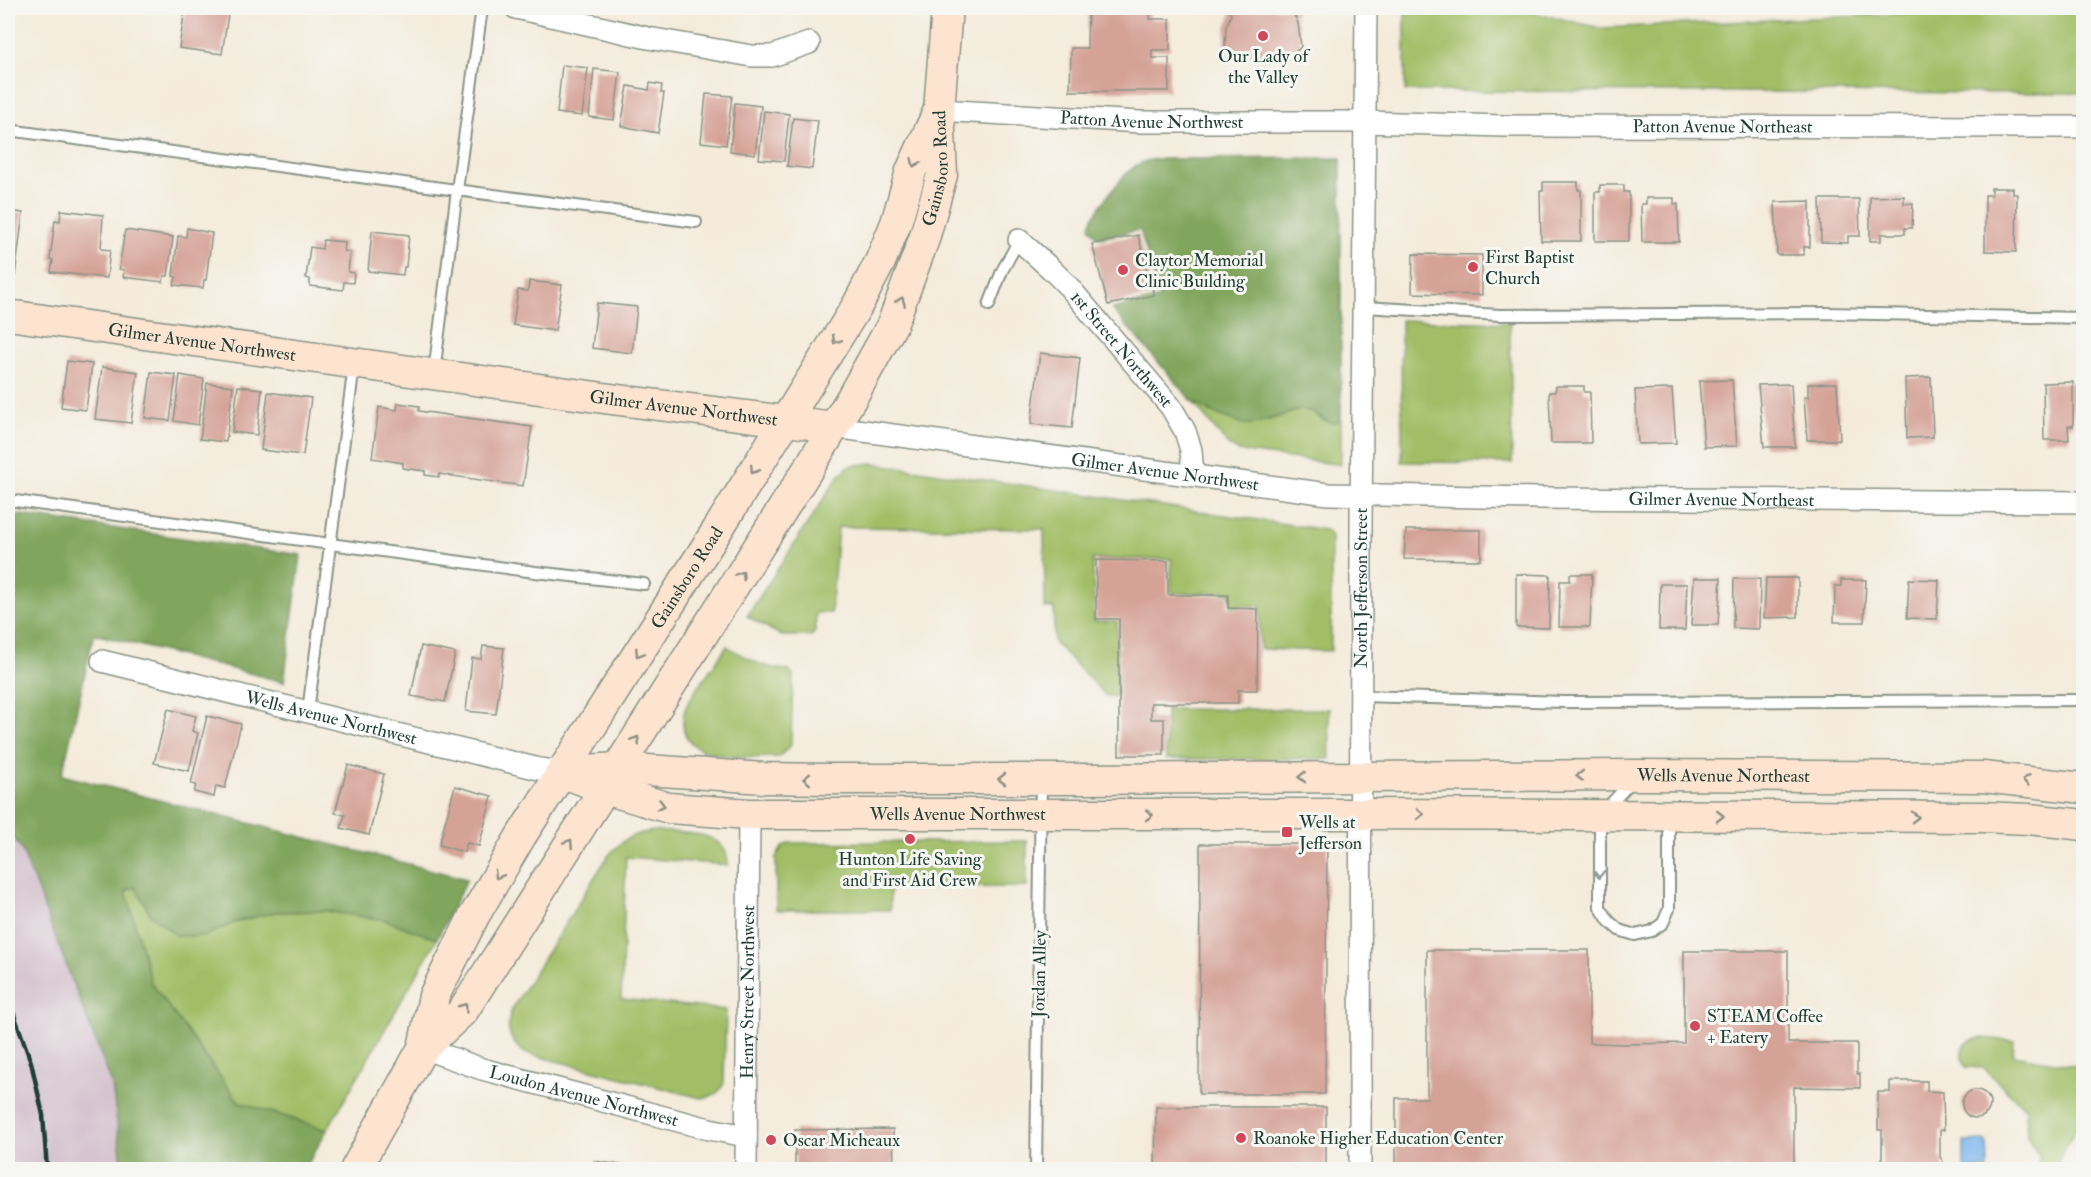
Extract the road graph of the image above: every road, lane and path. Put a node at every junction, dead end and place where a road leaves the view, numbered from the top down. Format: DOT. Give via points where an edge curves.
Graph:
graph roads {
  1 [pos="483,8"];
  2 [pos="516,8"];
  3 [pos="947,8"];
  4 [pos="1366,8"];
  5 [pos="808,43"];
  6 [pos="939,110"];
  7 [pos="1364,122"];
  8 [pos="2084,127"];
  9 [pos="8,130"];
  10 [pos="457,190"];
  11 [pos="696,222"];
  12 [pos="1019,240"];
  13 [pos="989,305"];
  14 [pos="1364,307"];
  15 [pos="8,315"];
  16 [pos="2084,318"];
  17 [pos="355,362"];
  18 [pos="434,374"];
  19 [pos="785,420"];
  20 [pos="834,427"];
  21 [pos="1193,475"];
  22 [pos="1361,494"];
  23 [pos="8,500"];
  24 [pos="2084,502"];
  25 [pos="329,543"];
  26 [pos="644,584"];
  27 [pos="102,661"];
  28 [pos="1361,696"];
  29 [pos="2084,700"];
  30 [pos="308,711"];
  31 [pos="562,772"];
  32 [pos="1638,775"];
  33 [pos="1361,776"];
  34 [pos="611,778"];
  35 [pos="1041,779"];
  36 [pos="2084,788"];
  37 [pos="749,814"];
  38 [pos="1361,814"];
  39 [pos="1040,815"];
  40 [pos="1600,815"];
  41 [pos="1669,815"];
  42 [pos="2084,825"];
  43 [pos="423,1048"];
  44 [pos="746,1136"];
  45 [pos="355,1170"];
  46 [pos="746,1170"];
  47 [pos="1036,1170"];
  48 [pos="1360,1170"];
  1 -- 10 [label="lane"];
  2 -- 5 [label="street" via="752,57 772,56"];
  3 -- 6 [label="main road"];
  4 -- 7 [label="street, North Jefferson Street"];
  6 -- 7 [label="street, Patton Avenue Northwest" via="1140,122"];
  6 -- 19 [label="main road, Gainsboro Road, one-way" via="911,171 880,262 842,332"];
  20 -- 6 [label="main road, Gainsboro Road, one-way" via="892,325 924,239 942,175"];
  7 -- 8 [label="street, Patton Avenue Northeast" via="1504,126"];
  7 -- 14 [label="street, North Jefferson Street"];
  9 -- 10 [label="lane"];
  10 -- 11 [label="lane"];
  10 -- 18 [label="lane"];
  12 -- 13 [label="lane"];
  12 -- 21 [label="street, 1st Street Northwest" via="1069,287 1171,406 1185,431"];
  14 -- 16 [label="lane" via="1500,315 1825,313"];
  14 -- 22 [label="street, North Jefferson Street"];
  15 -- 17 [label="main road, Gilmer Avenue Northwest"];
  17 -- 18 [label="main road, Gilmer Avenue Northwest"];
  17 -- 25 [label="lane"];
  18 -- 19 [label="main road, Gilmer Avenue Northwest"];
  19 -- 20 [label="main road, Gilmer Avenue Northwest"];
  19 -- 31 [label="main road, Gainsboro Road, one-way"];
  20 -- 21 [label="street, Gilmer Avenue Northwest"];
  34 -- 20 [label="main road, Gainsboro Road, one-way"];
  21 -- 22 [label="street, Gilmer Avenue Northwest" via="1328,494"];
  22 -- 24 [label="street, Gilmer Avenue Northeast"];
  22 -- 28 [label="street, North Jefferson Street"];
  23 -- 25 [label="lane"];
  25 -- 26 [label="lane"];
  25 -- 30 [label="lane"];
  27 -- 30 [label="street, Wells Avenue Northwest"];
  28 -- 29 [label="lane" via="1565,702"];
  28 -- 33 [label="street, North Jefferson Street"];
  30 -- 31 [label="street, Wells Avenue Northwest"];
  31 -- 34 [label="main road, Wells Avenue Northwest"];
  31 -- 43 [label="main road, Gainsboro Road, one-way" via="474,916 434,996"];
  32 -- 33 [label="main road, Wells Avenue Northeast, one-way"];
  36 -- 32 [label="main road, Wells Avenue Northeast, one-way" via="1983,777"];
  32 -- 40 [label="lane"];
  33 -- 35 [label="main road, Wells Avenue Northwest, one-way" via="1086,784"];
  33 -- 38 [label="street, North Jefferson Street"];
  35 -- 34 [label="main road, Wells Avenue Northwest, one-way"];
  34 -- 37 [label="main road, Wells Avenue Northwest, one-way" via="669,808"];
  43 -- 34 [label="main road, Gainsboro Road, one-way" via="463,1011"];
  35 -- 39 [label="lane, Jordan Alley"];
  37 -- 39 [label="main road, Wells Avenue Northwest"];
  37 -- 44 [label="street, Henry Street Northwest"];
  39 -- 38 [label="main road, Wells Avenue Northwest, one-way" via="1102,811"];
  38 -- 40 [label="main road, one-way"];
  38 -- 48 [label="street, North Jefferson Street"];
  39 -- 47 [label="lane, Jordan Alley"];
  40 -- 41 [label="main road"];
  40 -- 41 [label="lane, one-way" via="1600,906 1619,930 1635,935 1652,931 1663,922 1669,909"];
  41 -- 42 [label="main road, one-way" via="1982,817"];
  43 -- 44 [label="street, Loudon Avenue Northwest" via="482,1070"];
  43 -- 45 [label="main road, Gainsboro Road"];
  44 -- 46 [label="street, Henry Street Northwest"];
}
